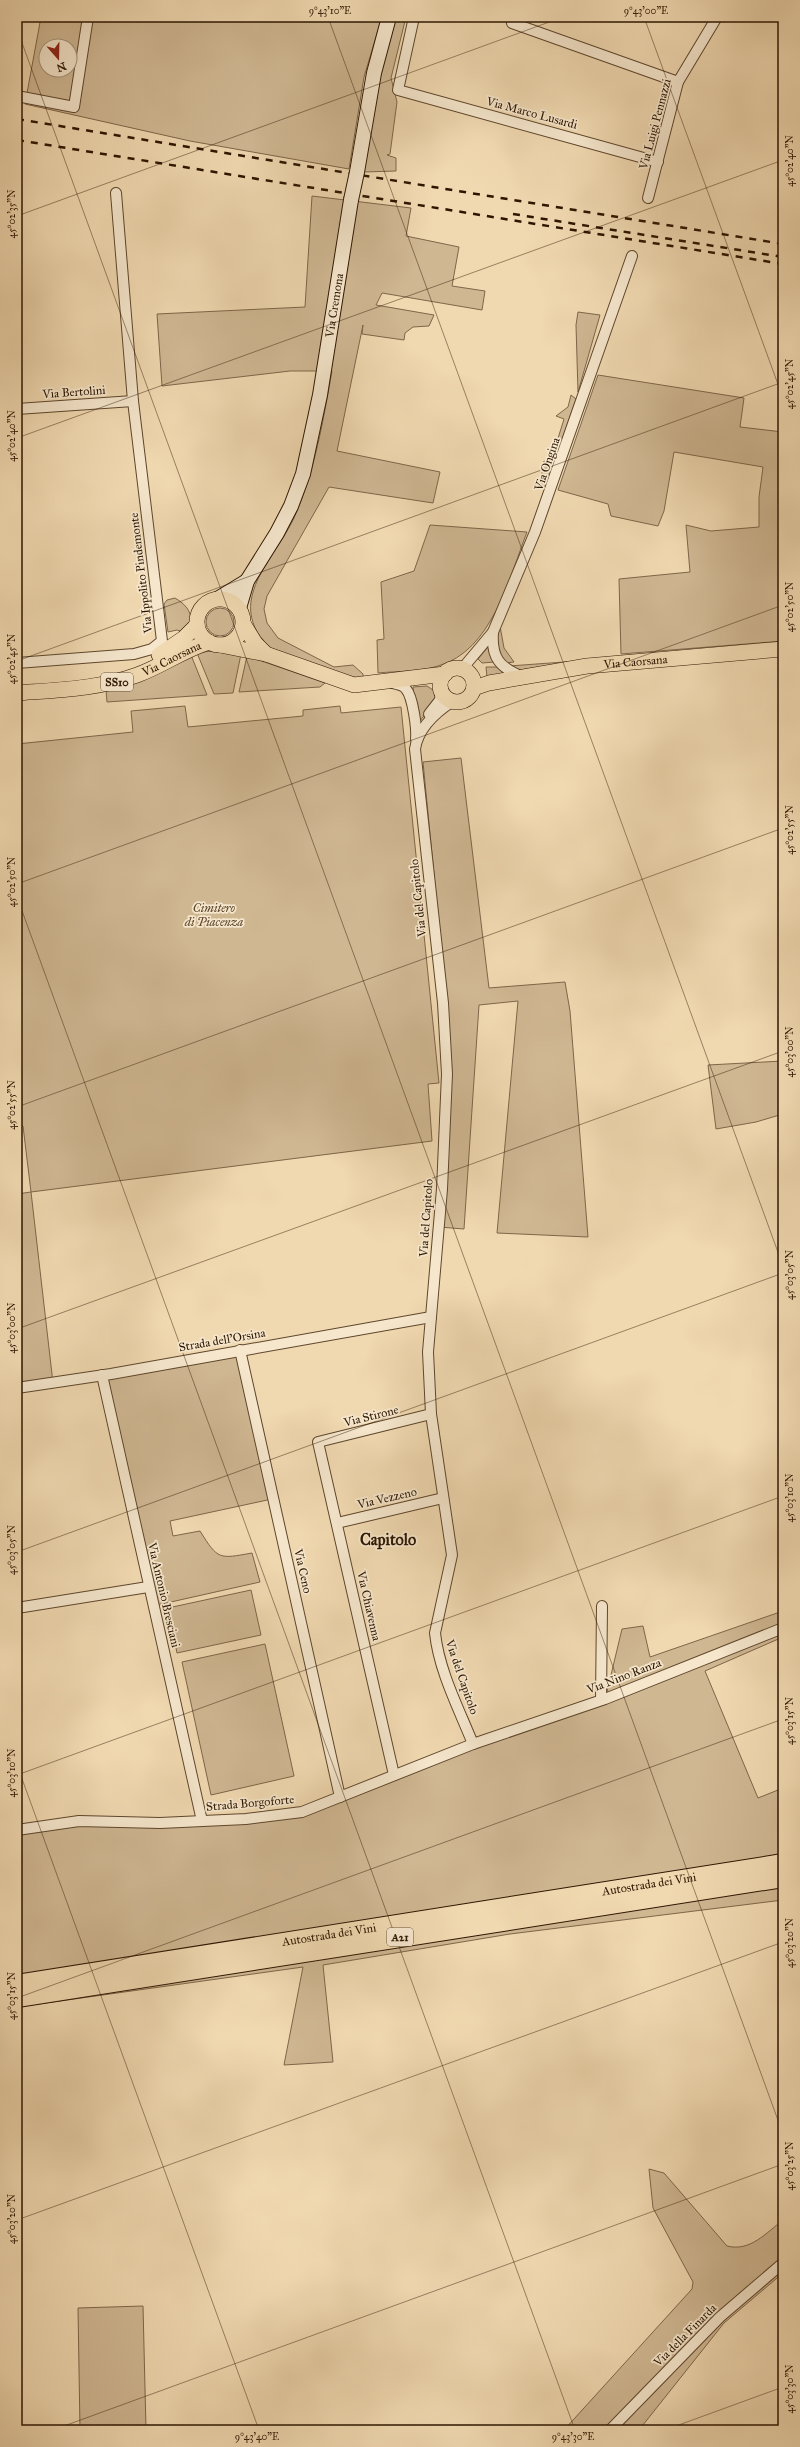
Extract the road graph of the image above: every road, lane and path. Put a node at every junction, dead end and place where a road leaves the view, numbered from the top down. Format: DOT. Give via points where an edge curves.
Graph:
graph roads {
  1 [pos="88,17"];
  2 [pos="389,17"];
  3 [pos="414,17"];
  4 [pos="717,17"];
  5 [pos="512,23"];
  6 [pos="678,82"];
  7 [pos="17,96"];
  8 [pos="658,162"];
  9 [pos="116,193"];
  10 [pos="648,198"];
  11 [pos="632,256"];
  12 [pos="133,401"];
  13 [pos="17,409"];
  14 [pos="247,581"];
  15 [pos="219,598"];
  16 [pos="240,608"];
  17 [pos="197,625"];
  18 [pos="244,625"];
  19 [pos="493,632"];
  20 [pos="214,644"];
  21 [pos="783,649"];
  22 [pos="266,654"];
  23 [pos="17,663"];
  24 [pos="465,670"];
  25 [pos="523,677"];
  26 [pos="388,682"];
  27 [pos="442,683"];
  28 [pos="489,683"];
  29 [pos="17,684"];
  30 [pos="474,688"];
  31 [pos="17,693"];
  32 [pos="453,701"];
  33 [pos="417,738"];
  34 [pos="431,1317"];
  35 [pos="240,1350"];
  36 [pos="102,1375"];
  37 [pos="17,1388"];
  38 [pos="431,1414"];
  39 [pos="318,1442"];
  40 [pos="443,1498"];
  41 [pos="337,1523"];
  42 [pos="148,1587"];
  43 [pos="602,1606"];
  44 [pos="17,1608"];
  45 [pos="783,1628"];
  46 [pos="601,1700"];
  47 [pos="472,1744"];
  48 [pos="394,1775"];
  49 [pos="340,1797"];
  50 [pos="202,1821"];
  51 [pos="17,1830"];
  52 [pos="783,1863"];
  53 [pos="783,1878"];
  54 [pos="17,1984"];
  55 [pos="17,1998"];
  56 [pos="783,2264"];
  57 [pos="610,2430"];
  1 -- 7 [label="street" via="74,107"];
  2 -- 14 [label="main road, Via Cremona, bridge" via="374,73 320,395 303,474 277,533"];
  3 -- 8 [label="street, Via Marco Lusardi" via="398,90"];
  4 -- 6 [label="street, Via Luigi Pennazzi"];
  5 -- 6 [label="street"];
  6 -- 8 [label="street, Via Luigi Pennazzi"];
  8 -- 10 [label="street, Via Luigi Pennazzi"];
  9 -- 12 [label="street"];
  11 -- 19 [label="street, Via Ongina" via="550,495"];
  12 -- 13 [label="street, Via Bertolini"];
  12 -- 23 [label="street, Via Ippolito Pindemonte" via="162,641 152,649 134,654"];
  14 -- 15 [label="main road, SS10"];
  14 -- 16 [label="main road"];
  15 -- 16 [label="main road"];
  15 -- 17 [label="main road, SS10" via="205,604 200,610"];
  16 -- 18 [label="main road"];
  17 -- 20 [label="main road" via="203,638"];
  17 -- 29 [label="main road, Via Caorsana / SS10" via="162,654 118,673 101,678"];
  18 -- 20 [label="main road, SS10" via="238,637 227,644"];
  18 -- 22 [label="main road" via="255,643"];
  19 -- 24 [label="street, Via Ongina"];
  19 -- 25 [label="street" via="492,644 499,662 509,671"];
  20 -- 22 [label="main road"];
  20 -- 31 [label="main road, Via Caorsana / SS10" via="190,649 160,665 103,686"];
  21 -- 25 [label="main road, Via Caorsana" via="587,666"];
  22 -- 26 [label="main road" via="354,685"];
  24 -- 27 [label="main road" via="454,669"];
  24 -- 28 [label="main road" via="478,681"];
  24 -- 30 [label="main road" via="474,682"];
  25 -- 28 [label="main road, Via Caorsana"];
  26 -- 27 [label="main road" via="404,680"];
  26 -- 33 [label="street, Via del Capitolo" via="403,686 407,690"];
  27 -- 32 [label="main road" via="444,695"];
  27 -- 33 [label="street" via="440,700"];
  28 -- 30 [label="main road, Via Caorsana"];
  30 -- 32 [label="main road" via="468,698"];
  32 -- 33 [label="street" via="439,710"];
  33 -- 34 [label="street, Via del Capitolo" via="433,924 444,1003 447,1074 442,1188"];
  34 -- 35 [label="street, Strada dell'Orsina"];
  34 -- 38 [label="street, Via del Capitolo" via="428,1352"];
  35 -- 36 [label="street, Strada dell'Orsina"];
  35 -- 49 [label="street, Via Ceno"];
  36 -- 37 [label="street, Strada dell'Orsina"];
  36 -- 42 [label="street, Via Antonio Bresciani"];
  38 -- 39 [label="street, Via Stirone"];
  38 -- 40 [label="street, Via del Capitolo"];
  39 -- 41 [label="street, Via Chiavenna"];
  40 -- 41 [label="street, Via Vezzeno"];
  40 -- 47 [label="street, Via del Capitolo" via="452,1555 438,1610 436,1645"];
  41 -- 48 [label="street, Via Chiavenna"];
  42 -- 44 [label="street"];
  42 -- 50 [label="street, Via Antonio Bresciani"];
  43 -- 46 [label="street"];
  45 -- 46 [label="street, Via Nino Ranza"];
  46 -- 47 [label="street, Via Nino Ranza"];
  47 -- 48 [label="street, Strada Borgoforte"];
  48 -- 49 [label="street, Strada Borgoforte"];
  49 -- 50 [label="street, Strada Borgoforte" via="302,1812"];
  50 -- 51 [label="street, Strada Borgoforte" via="79,1821"];
  52 -- 54 [label="highway, Autostrada dei Vini / A21"];
  53 -- 55 [label="highway, Autostrada dei Vini / A21"];
  56 -- 57 [label="street, Via della Finarda" via="720,2318"];
}
